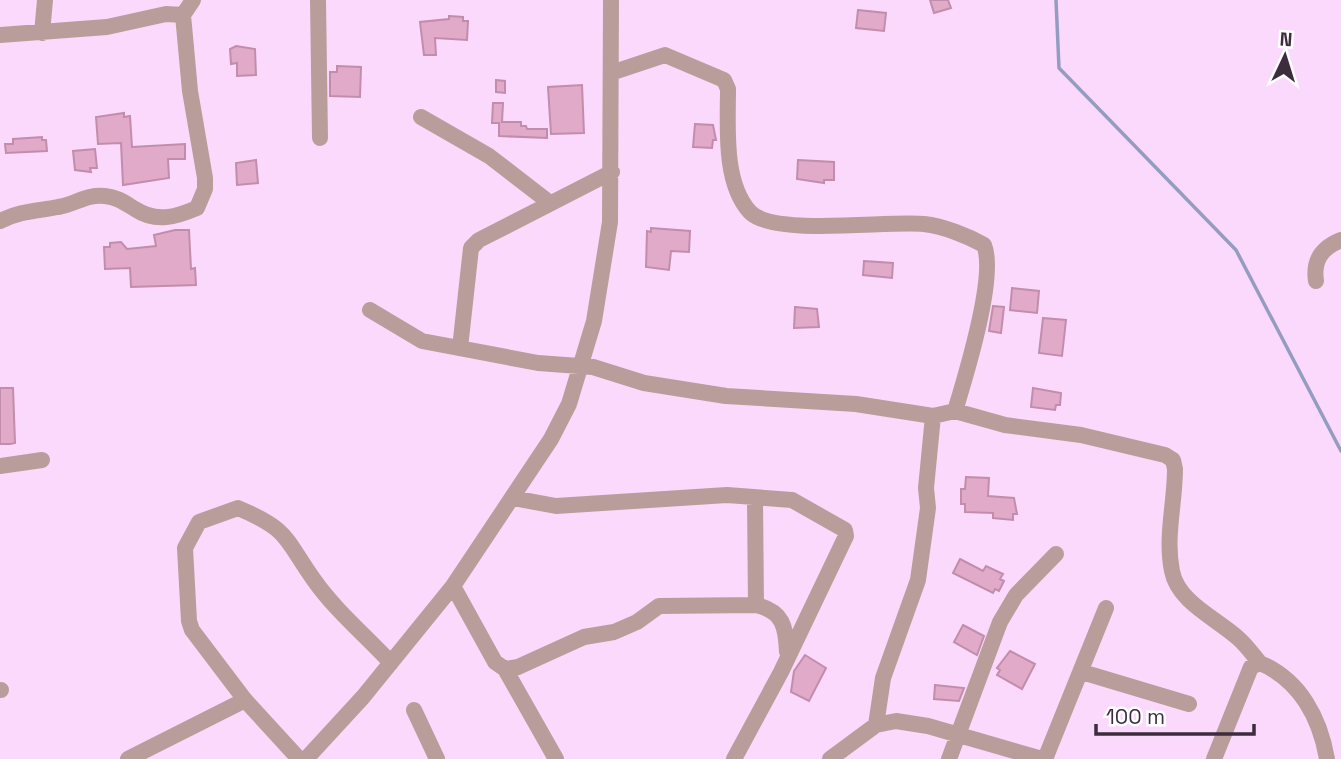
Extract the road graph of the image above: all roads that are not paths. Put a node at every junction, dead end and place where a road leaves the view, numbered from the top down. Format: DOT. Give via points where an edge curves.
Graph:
graph roads {
  1 [pos="45,0"];
  2 [pos="193,0"];
  3 [pos="318,0"];
  4 [pos="611,0"];
  5 [pos="183,15"];
  6 [pos="42,33"];
  7 [pos="0,35"];
  8 [pos="611,73"];
  9 [pos="421,117"];
  10 [pos="320,138"];
  11 [pos="612,173"];
  12 [pos="550,203"];
  13 [pos="0,220"];
  14 [pos="1341,240"];
  15 [pos="1316,281"];
  16 [pos="370,310"];
  17 [pos="460,348"];
  18 [pos="581,368"];
  19 [pos="955,411"];
  20 [pos="933,416"];
  21 [pos="42,460"];
  22 [pos="0,466"];
  23 [pos="513,498"];
  24 [pos="755,499"];
  25 [pos="1056,554"];
  26 [pos="453,586"];
  27 [pos="756,606"];
  28 [pos="1107,608"];
  29 [pos="787,656"];
  30 [pos="391,663"];
  31 [pos="1261,663"];
  32 [pos="505,669"];
  33 [pos="1082,672"];
  34 [pos="245,700"];
  35 [pos="1189,704"];
  36 [pos="414,710"];
  37 [pos="876,725"];
  38 [pos="956,735"];
  39 [pos="128,759"];
  40 [pos="299,759"];
  41 [pos="306,759"];
  42 [pos="437,759"];
  43 [pos="556,759"];
  44 [pos="734,759"];
  45 [pos="830,759"];
  46 [pos="949,759"];
  47 [pos="1043,759"];
  48 [pos="1214,759"];
  49 [pos="1327,759"];
  1 -- 6 [label="street"];
  2 -- 5 [label="street"];
  3 -- 10 [label="street"];
  4 -- 8 [label="street"];
  5 -- 6 [label="street"];
  5 -- 13 [label="street" via="205,178 197,208 157,218 118,198 85,196 62,207 18,212"];
  6 -- 7 [label="street"];
  8 -- 11 [label="street"];
  8 -- 19 [label="street" via="665,55 724,80 728,89 727,149 738,194 751,214 804,225 926,224 984,245 986,274 972,358"];
  9 -- 12 [label="street" via="489,156"];
  11 -- 12 [label="street"];
  11 -- 18 [label="street" via="606,260"];
  12 -- 17 [label="street" via="471,248"];
  14 -- 15 [label="street" via="1330,245 1314,265"];
  16 -- 17 [label="street" via="422,341"];
  17 -- 18 [label="street"];
  18 -- 20 [label="street" via="686,390 843,402"];
  18 -- 23 [label="street" via="551,439"];
  19 -- 20 [label="street"];
  19 -- 31 [label="street" via="1005,425 1081,435 1173,460 1172,573 1192,601 1239,638"];
  20 -- 37 [label="street" via="918,580 883,678"];
  21 -- 22 [label="street"];
  23 -- 24 [label="street" via="556,506 715,495"];
  23 -- 26 [label="street"];
  24 -- 27 [label="street"];
  24 -- 29 [label="street" via="792,500 845,530"];
  25 -- 38 [label="street" via="1016,595 1000,622"];
  26 -- 30 [label="street"];
  26 -- 32 [label="street" via="495,663"];
  27 -- 29 [label="street" via="779,615 787,635"];
  27 -- 32 [label="street" via="659,606 614,632 566,643"];
  28 -- 33 [label="street"];
  29 -- 44 [label="street"];
  30 -- 34 [label="street" via="314,581 295,547 272,522 238,508 224,511 199,522 185,548 189,621"];
  30 -- 41 [label="street"];
  31 -- 48 [label="street" via="1251,667"];
  31 -- 49 [label="street" via="1288,678 1309,704"];
  32 -- 43 [label="street"];
  33 -- 35 [label="street"];
  33 -- 47 [label="street"];
  34 -- 39 [label="street"];
  34 -- 40 [label="street"];
  36 -- 42 [label="street"];
  37 -- 38 [label="street" via="896,721"];
  37 -- 45 [label="street"];
  38 -- 46 [label="street"];
  38 -- 47 [label="street"];
}
